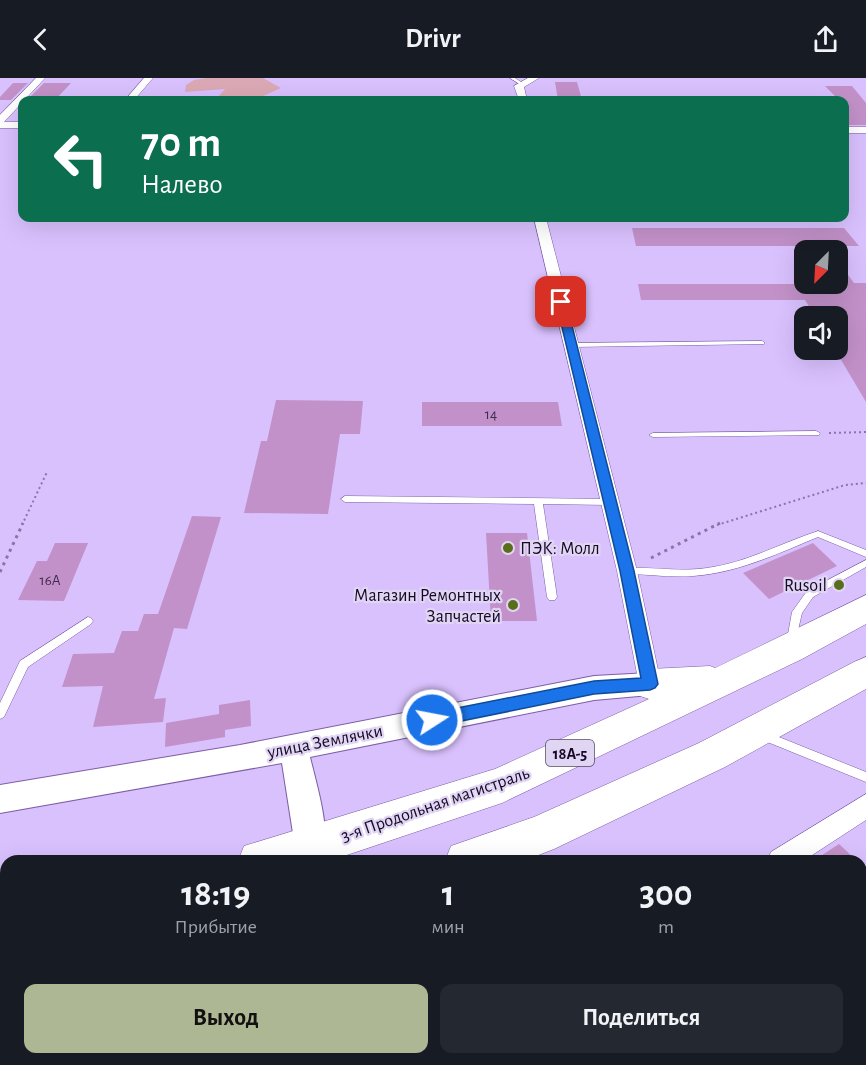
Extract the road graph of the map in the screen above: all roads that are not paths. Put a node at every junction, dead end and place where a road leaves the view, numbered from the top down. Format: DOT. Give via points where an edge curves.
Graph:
graph roads {
  1 [pos="41,78"];
  2 [pos="149,78"];
  3 [pos="512,78"];
  4 [pos="535,78"];
  5 [pos="522,84"];
  6 [pos="25,96"];
  7 [pos="133,96"];
  8 [pos="522,96"];
  9 [pos="18,103"];
  10 [pos="0,123"];
  11 [pos="18,125"];
  12 [pos="849,130"];
  13 [pos="866,130"];
  14 [pos="541,222"];
  15 [pos="762,343"];
  16 [pos="572,345"];
  17 [pos="816,433"];
  18 [pos="653,435"];
  19 [pos="345,499"];
  20 [pos="538,501"];
  21 [pos="610,502"];
  22 [pos="866,554"];
  23 [pos="866,563"];
  24 [pos="627,571"];
  25 [pos="552,597"];
  26 [pos="866,608"];
  27 [pos="88,621"];
  28 [pos="790,649"];
  29 [pos="866,672"];
  30 [pos="726,680"];
  31 [pos="650,684"];
  32 [pos="0,714"];
  33 [pos="753,732"];
  34 [pos="293,747"];
  35 [pos="866,777"];
  36 [pos="0,799"];
  37 [pos="866,806"];
  38 [pos="311,846"];
  39 [pos="280,855"];
  40 [pos="483,855"];
  41 [pos="789,855"];
  1 -- 6 [label="street"];
  2 -- 7 [label="street"];
  3 -- 5 [label="lane"];
  4 -- 5 [label="street"];
  5 -- 8 [label="street"];
  9 -- 10 [label="street"];
  10 -- 11 [label="street"];
  12 -- 13 [label="street"];
  14 -- 16 [label="street"];
  15 -- 16 [label="lane"];
  16 -- 21 [label="street"];
  17 -- 18 [label="lane"];
  19 -- 20 [label="lane"];
  20 -- 21 [label="lane"];
  20 -- 25 [label="lane"];
  21 -- 24 [label="street"];
  22 -- 24 [label="lane" via="818,534 760,558 692,574"];
  23 -- 28 [label="lane" via="810,594 797,612"];
  24 -- 31 [label="street"];
  26 -- 28 [label="highway, 3-я Продольная магистраль / 18А-5"];
  27 -- 32 [label="lane" via="24,664"];
  28 -- 30 [label="highway, 3-я Продольная магистраль / 18А-5"];
  29 -- 33 [label="highway"];
  30 -- 31 [label="highway"];
  30 -- 38 [label="highway, 3-я Продольная магистраль / 18А-5" via="502,785"];
  31 -- 34 [label="street, улица Землячки" via="594,688"];
  33 -- 35 [label="lane"];
  33 -- 40 [label="highway" via="540,835"];
  34 -- 36 [label="street, улица Землячки"];
  34 -- 38 [label="street"];
  37 -- 41 [label="street"];
  38 -- 39 [label="highway, 3-я Продольная магистраль / 18А-5"];
}
